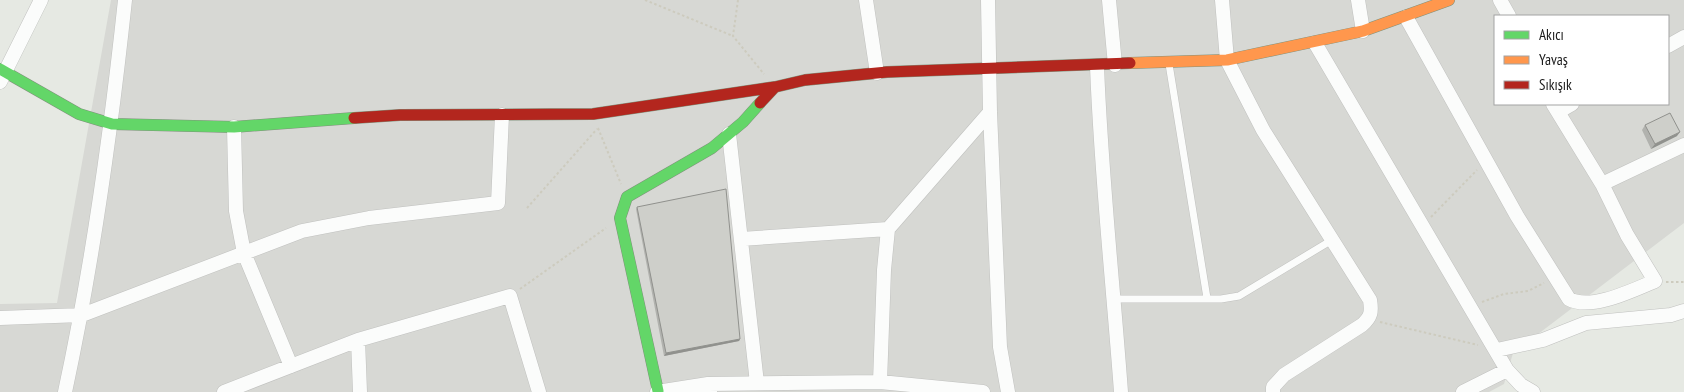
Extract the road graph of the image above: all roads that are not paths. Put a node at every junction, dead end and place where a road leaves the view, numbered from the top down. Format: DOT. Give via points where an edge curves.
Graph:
graph roads {
  1 [pos="41,0"];
  2 [pos="125,0"];
  3 [pos="866,0"];
  4 [pos="988,0"];
  5 [pos="1109,0"];
  6 [pos="1222,0"];
  7 [pos="1358,0"];
  8 [pos="1449,0"];
  9 [pos="1500,0"];
  10 [pos="1508,15"];
  11 [pos="1406,17"];
  12 [pos="1363,32"];
  13 [pos="1684,37"];
  14 [pos="1315,43"];
  15 [pos="1669,45"];
  16 [pos="1227,60"];
  17 [pos="1169,63"];
  18 [pos="1115,65"];
  19 [pos="1097,66"];
  20 [pos="990,69"];
  21 [pos="877,73"];
  22 [pos="2,74"];
  23 [pos="775,87"];
  24 [pos="1568,105"];
  25 [pos="1555,108"];
  26 [pos="990,112"];
  27 [pos="502,115"];
  28 [pos="112,124"];
  29 [pos="234,127"];
  30 [pos="729,134"];
  31 [pos="1684,145"];
  32 [pos="1602,184"];
  33 [pos="888,229"];
  34 [pos="741,239"];
  35 [pos="1332,240"];
  36 [pos="244,254"];
  37 [pos="1207,298"];
  38 [pos="1114,299"];
  39 [pos="1684,310"];
  40 [pos="82,315"];
  41 [pos="0,318"];
  42 [pos="358,340"];
  43 [pos="1497,350"];
  44 [pos="291,366"];
  45 [pos="1507,370"];
  46 [pos="880,382"];
  47 [pos="757,383"];
  48 [pos="255,386"];
  49 [pos="709,388"];
  50 [pos="66,392"];
  51 [pos="224,392"];
  52 [pos="360,392"];
  53 [pos="539,392"];
  54 [pos="657,392"];
  55 [pos="983,392"];
  56 [pos="1008,392"];
  57 [pos="1121,392"];
  58 [pos="1273,392"];
  59 [pos="1463,392"];
  60 [pos="1533,392"];
  1 -- 22 [label="street"];
  2 -- 28 [label="street"];
  3 -- 21 [label="street"];
  4 -- 20 [label="street"];
  5 -- 18 [label="street"];
  6 -- 16 [label="street"];
  7 -- 12 [label="street"];
  8 -- 11 [label="street"];
  9 -- 10 [label="street"];
  11 -- 12 [label="street"];
  11 -- 32 [label="street" via="1555,278 1569,299 1577,303 1622,295 1655,281 1627,235"];
  12 -- 14 [label="street"];
  13 -- 15 [label="street"];
  14 -- 16 [label="street"];
  14 -- 43 [label="street"];
  16 -- 17 [label="street"];
  16 -- 35 [label="street" via="1263,130"];
  17 -- 18 [label="street"];
  17 -- 37 [label="lane"];
  18 -- 19 [label="street"];
  19 -- 20 [label="street"];
  19 -- 38 [label="street" via="1104,207"];
  20 -- 21 [label="street"];
  20 -- 26 [label="street"];
  21 -- 23 [label="street" via="805,80"];
  22 -- 28 [label="street" via="79,114"];
  23 -- 27 [label="street" via="592,114"];
  23 -- 30 [label="street"];
  24 -- 25 [label="street"];
  25 -- 32 [label="street"];
  26 -- 33 [label="street"];
  26 -- 56 [label="street" via="1000,346"];
  27 -- 29 [label="street" via="400,115"];
  27 -- 36 [label="street" via="498,203 369,218 302,231"];
  28 -- 29 [label="street"];
  28 -- 40 [label="street"];
  29 -- 36 [label="street" via="236,211"];
  30 -- 34 [label="street"];
  30 -- 54 [label="street" via="712,148 626,197 620,218"];
  31 -- 32 [label="street"];
  33 -- 34 [label="street"];
  33 -- 46 [label="street"];
  34 -- 47 [label="street"];
  35 -- 37 [label="lane" via="1246,293 1230,298"];
  35 -- 58 [label="street" via="1370,300 1372,312 1368,319 1284,375 1273,386"];
  36 -- 40 [label="street"];
  36 -- 44 [label="street"];
  37 -- 38 [label="lane"];
  38 -- 57 [label="street"];
  39 -- 43 [label="street" via="1586,323 1543,340"];
  40 -- 41 [label="street"];
  40 -- 50 [label="street"];
  42 -- 44 [label="street"];
  42 -- 52 [label="street"];
  42 -- 53 [label="street" via="510,296"];
  43 -- 45 [label="street"];
  44 -- 48 [label="street"];
  45 -- 59 [label="street"];
  45 -- 60 [label="street"];
  46 -- 47 [label="street"];
  46 -- 55 [label="street"];
  47 -- 49 [label="street"];
  48 -- 51 [label="street"];
  49 -- 54 [label="street"];
}
